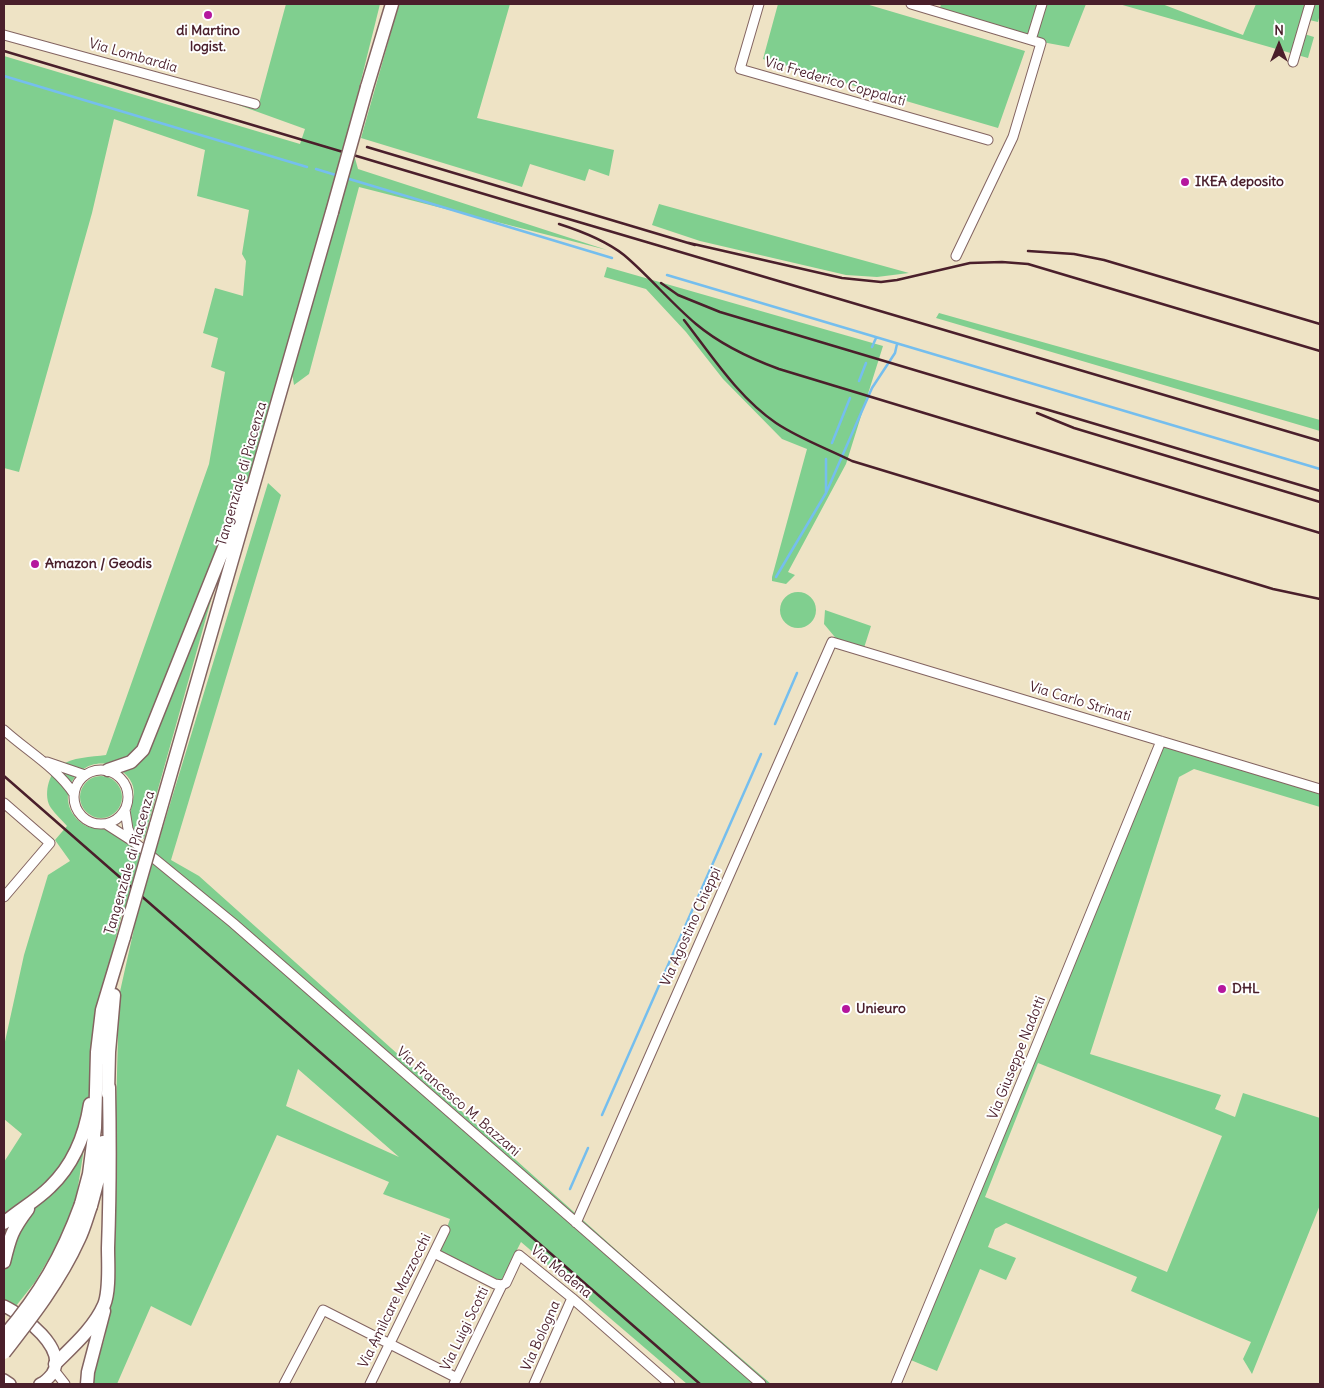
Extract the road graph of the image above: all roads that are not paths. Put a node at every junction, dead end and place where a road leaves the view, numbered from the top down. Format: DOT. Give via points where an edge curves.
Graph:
graph roads {
  1 [pos="392,4"];
  2 [pos="758,4"];
  3 [pos="911,4"];
  4 [pos="1042,4"];
  5 [pos="1310,4"];
  6 [pos="938,8"];
  7 [pos="4,35"];
  8 [pos="1031,40"];
  9 [pos="1293,62"];
  10 [pos="255,104"];
  11 [pos="988,140"];
  12 [pos="956,256"];
  13 [pos="270,430"];
  14 [pos="832,642"];
  15 [pos="4,730"];
  16 [pos="1161,741"];
  17 [pos="44,761"];
  18 [pos="108,770"];
  19 [pos="84,775"];
  20 [pos="1320,789"];
  21 [pos="74,794"];
  22 [pos="4,803"];
  23 [pos="125,810"];
  24 [pos="106,824"];
  25 [pos="134,842"];
  26 [pos="4,897"];
  27 [pos="120,952"];
  28 [pos="97,1052"];
  29 [pos="109,1087"];
  30 [pos="36,1199"];
  31 [pos="86,1205"];
  32 [pos="4,1223"];
  33 [pos="576,1223"];
  34 [pos="445,1230"];
  35 [pos="434,1253"];
  36 [pos="4,1262"];
  37 [pos="502,1285"];
  38 [pos="572,1298"];
  39 [pos="105,1303"];
  40 [pos="4,1306"];
  41 [pos="4,1336"];
  42 [pos="390,1344"];
  43 [pos="4,1352"];
  44 [pos="55,1367"];
  45 [pos="4,1380"];
  46 [pos="455,1381"];
  47 [pos="10,1384"];
  48 [pos="43,1384"];
  49 [pos="64,1384"];
  50 [pos="86,1384"];
  51 [pos="284,1384"];
  52 [pos="370,1384"];
  53 [pos="534,1384"];
  54 [pos="670,1384"];
  55 [pos="761,1384"];
  56 [pos="896,1384"];
  1 -- 13 [label="highway, Tangenziale di Piacenza, bridge"];
  2 -- 11 [label="street, Via Frederico Coppalati" via="740,69"];
  3 -- 6 [label="street"];
  4 -- 8 [label="street"];
  5 -- 9 [label="street"];
  6 -- 8 [label="street"];
  7 -- 10 [label="street, Via Lombardia"];
  8 -- 12 [label="street" via="1041,43 1013,137"];
  13 -- 18 [label="highway" via="254,458 229,535 143,750 131,762"];
  13 -- 27 [label="highway, Tangenziale di Piacenza, bridge"];
  14 -- 16 [label="street, Via Carlo Strinati"];
  14 -- 33 [label="street, Via Agostino Chieppi"];
  15 -- 17 [label="street"];
  16 -- 20 [label="street, Via Carlo Strinati"];
  16 -- 56 [label="street, Via Giuseppe Nadotti"];
  17 -- 19 [label="street"];
  17 -- 21 [label="street"];
  18 -- 19 [label="street"];
  18 -- 23 [label="street" via="122,779 126,786 128,802"];
  19 -- 21 [label="street"];
  21 -- 24 [label="street" via="74,804 83,818"];
  22 -- 26 [label="street" via="50,843"];
  23 -- 24 [label="street" via="120,817"];
  23 -- 25 [label="street"];
  24 -- 25 [label="street, Via Francesco M. Bazzani"];
  25 -- 33 [label="street, Via Francesco M. Bazzani" via="241,930"];
  27 -- 28 [label="highway, Tangenziale di Piacenza" via="102,1010"];
  27 -- 29 [label="highway, Tangenziale di Piacenza" via="111,1011"];
  28 -- 30 [label="highway" via="83,1136 71,1163"];
  28 -- 31 [label="highway, Tangenziale di Piacenza" via="95,1128"];
  29 -- 31 [label="highway, Tangenziale di Piacenza" via="100,1172"];
  29 -- 39 [label="highway" via="110,1178"];
  30 -- 32 [label="highway"];
  30 -- 36 [label="highway" via="14,1227"];
  31 -- 41 [label="highway, Tangenziale di Piacenza, bridge" via="52,1270"];
  31 -- 43 [label="highway, Tangenziale di Piacenza, bridge" via="80,1238 61,1274 32,1318"];
  33 -- 55 [label="street, Via Francesco M. Bazzani"];
  34 -- 35 [label="street, Via Amilcare Mazzocchi"];
  35 -- 37 [label="street"];
  35 -- 42 [label="street, Via Amilcare Mazzocchi"];
  37 -- 38 [label="street, Via Modena" via="506,1283 518,1255"];
  37 -- 46 [label="street, Via Luigi Scotti"];
  38 -- 53 [label="street, Via Bologna"];
  38 -- 54 [label="street, Via Modena"];
  39 -- 44 [label="highway" via="99,1315"];
  39 -- 50 [label="highway"];
  40 -- 44 [label="main road" via="26,1319 42,1334 54,1353"];
  42 -- 46 [label="street"];
  42 -- 51 [label="street" via="323,1310"];
  42 -- 52 [label="street, Via Amilcare Mazzocchi"];
  44 -- 48 [label="main road"];
  44 -- 49 [label="street"];
  45 -- 47 [label="main road"];
}
